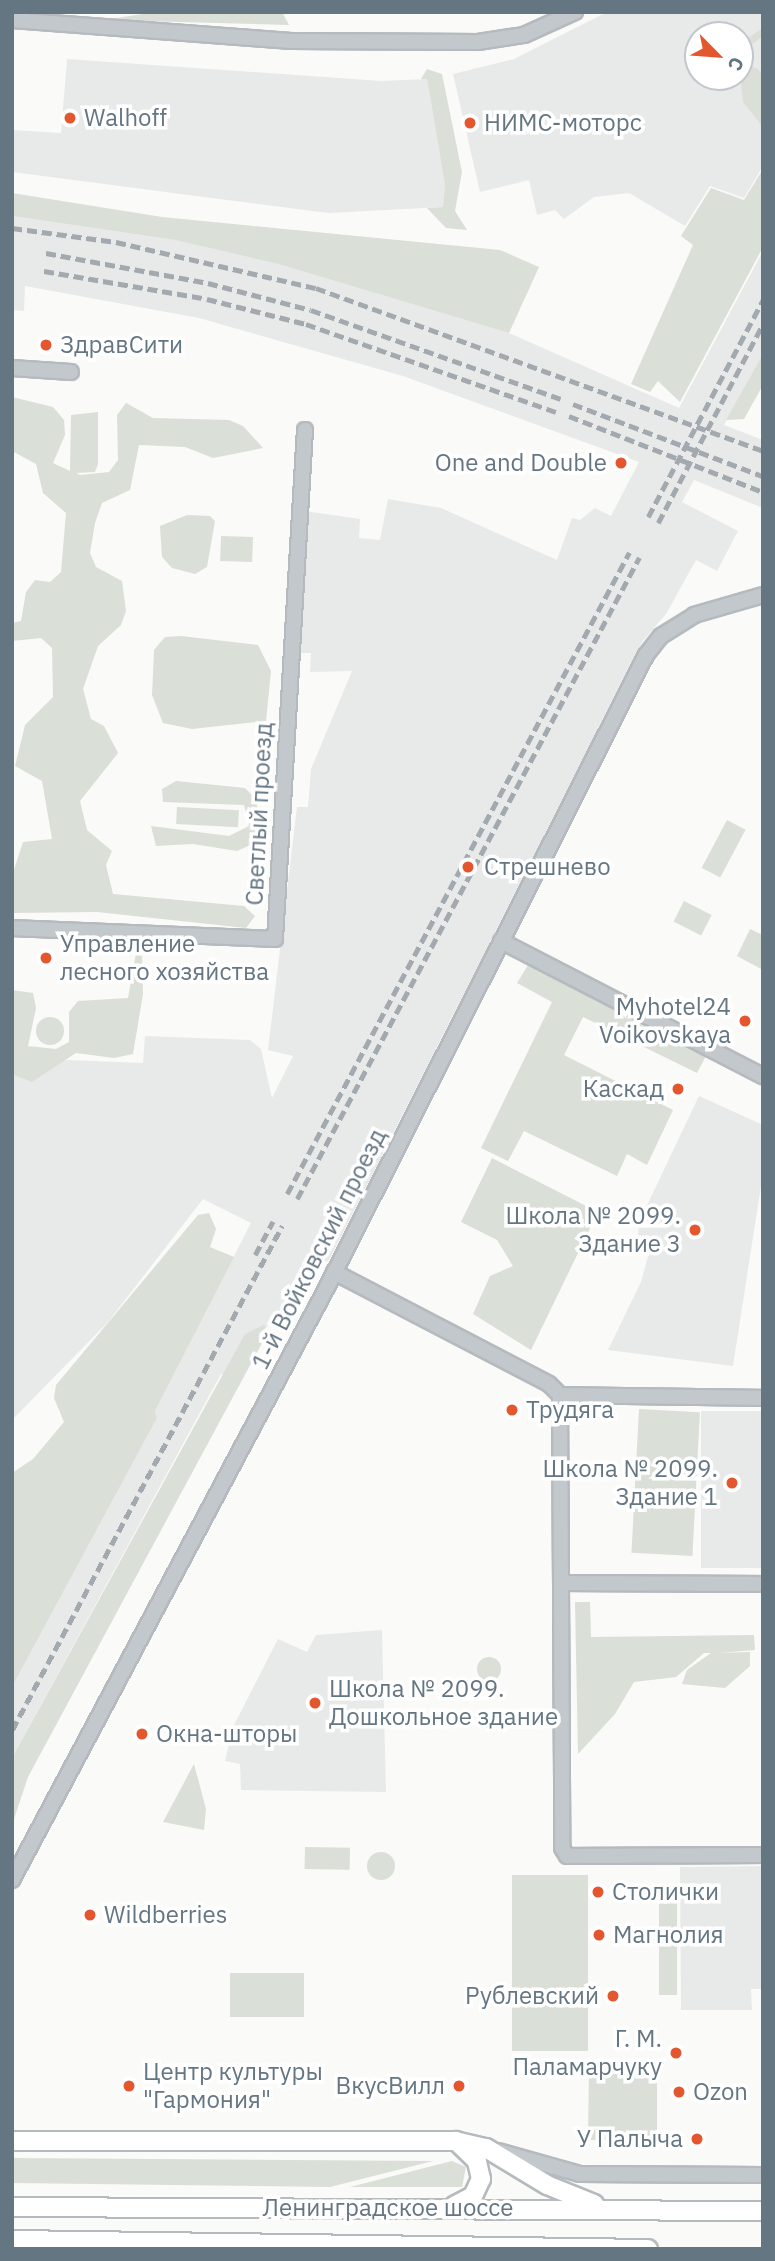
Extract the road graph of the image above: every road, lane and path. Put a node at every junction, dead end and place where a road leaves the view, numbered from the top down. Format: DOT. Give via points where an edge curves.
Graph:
graph roads {
  1 [pos="575,12"];
  2 [pos="12,20"];
  3 [pos="12,368"];
  4 [pos="71,372"];
  5 [pos="305,430"];
  6 [pos="763,595"];
  7 [pos="12,928"];
  8 [pos="501,941"];
  9 [pos="763,1076"];
  10 [pos="334,1272"];
  11 [pos="560,1395"];
  12 [pos="763,1398"];
  13 [pos="562,1583"];
  14 [pos="763,1584"];
  15 [pos="763,1856"];
  16 [pos="12,1880"];
  17 [pos="12,2141"];
  18 [pos="456,2141"];
  19 [pos="486,2148"];
  20 [pos="763,2175"];
  21 [pos="12,2207"];
  22 [pos="447,2208"];
  23 [pos="618,2209"];
  24 [pos="763,2211"];
  25 [pos="12,2240"];
  26 [pos="441,2247"];
  27 [pos="648,2249"];
  1 -- 2 [label="street" via="524,35 478,42 291,41"];
  3 -- 4 [label="street"];
  5 -- 7 [label="street, Светлый проезд" via="275,939"];
  6 -- 8 [label="street, 1-й Войковский проезд" via="694,615 661,636 646,655"];
  8 -- 9 [label="street"];
  8 -- 10 [label="street, 1-й Войковский проезд"];
  10 -- 11 [label="street" via="549,1384"];
  10 -- 16 [label="street, 1-й Войковский проезд"];
  11 -- 12 [label="street"];
  11 -- 13 [label="street"];
  13 -- 14 [label="street"];
  13 -- 15 [label="street" via="562,1848 567,1856"];
  17 -- 18 [label="main road"];
  18 -- 19 [label="main road"];
  18 -- 22 [label="main road" via="477,2161 481,2179 473,2196"];
  19 -- 20 [label="street" via="580,2174"];
  19 -- 23 [label="main road" via="571,2196"];
  21 -- 22 [label="main road, Ленинградское шоссе"];
  22 -- 23 [label="main road, Ленинградское шоссе"];
  23 -- 24 [label="main road, Ленинградское шоссе"];
  25 -- 26 [label="main road, Ленинградское шоссе"];
  26 -- 27 [label="main road, Ленинградское шоссе"];
}
